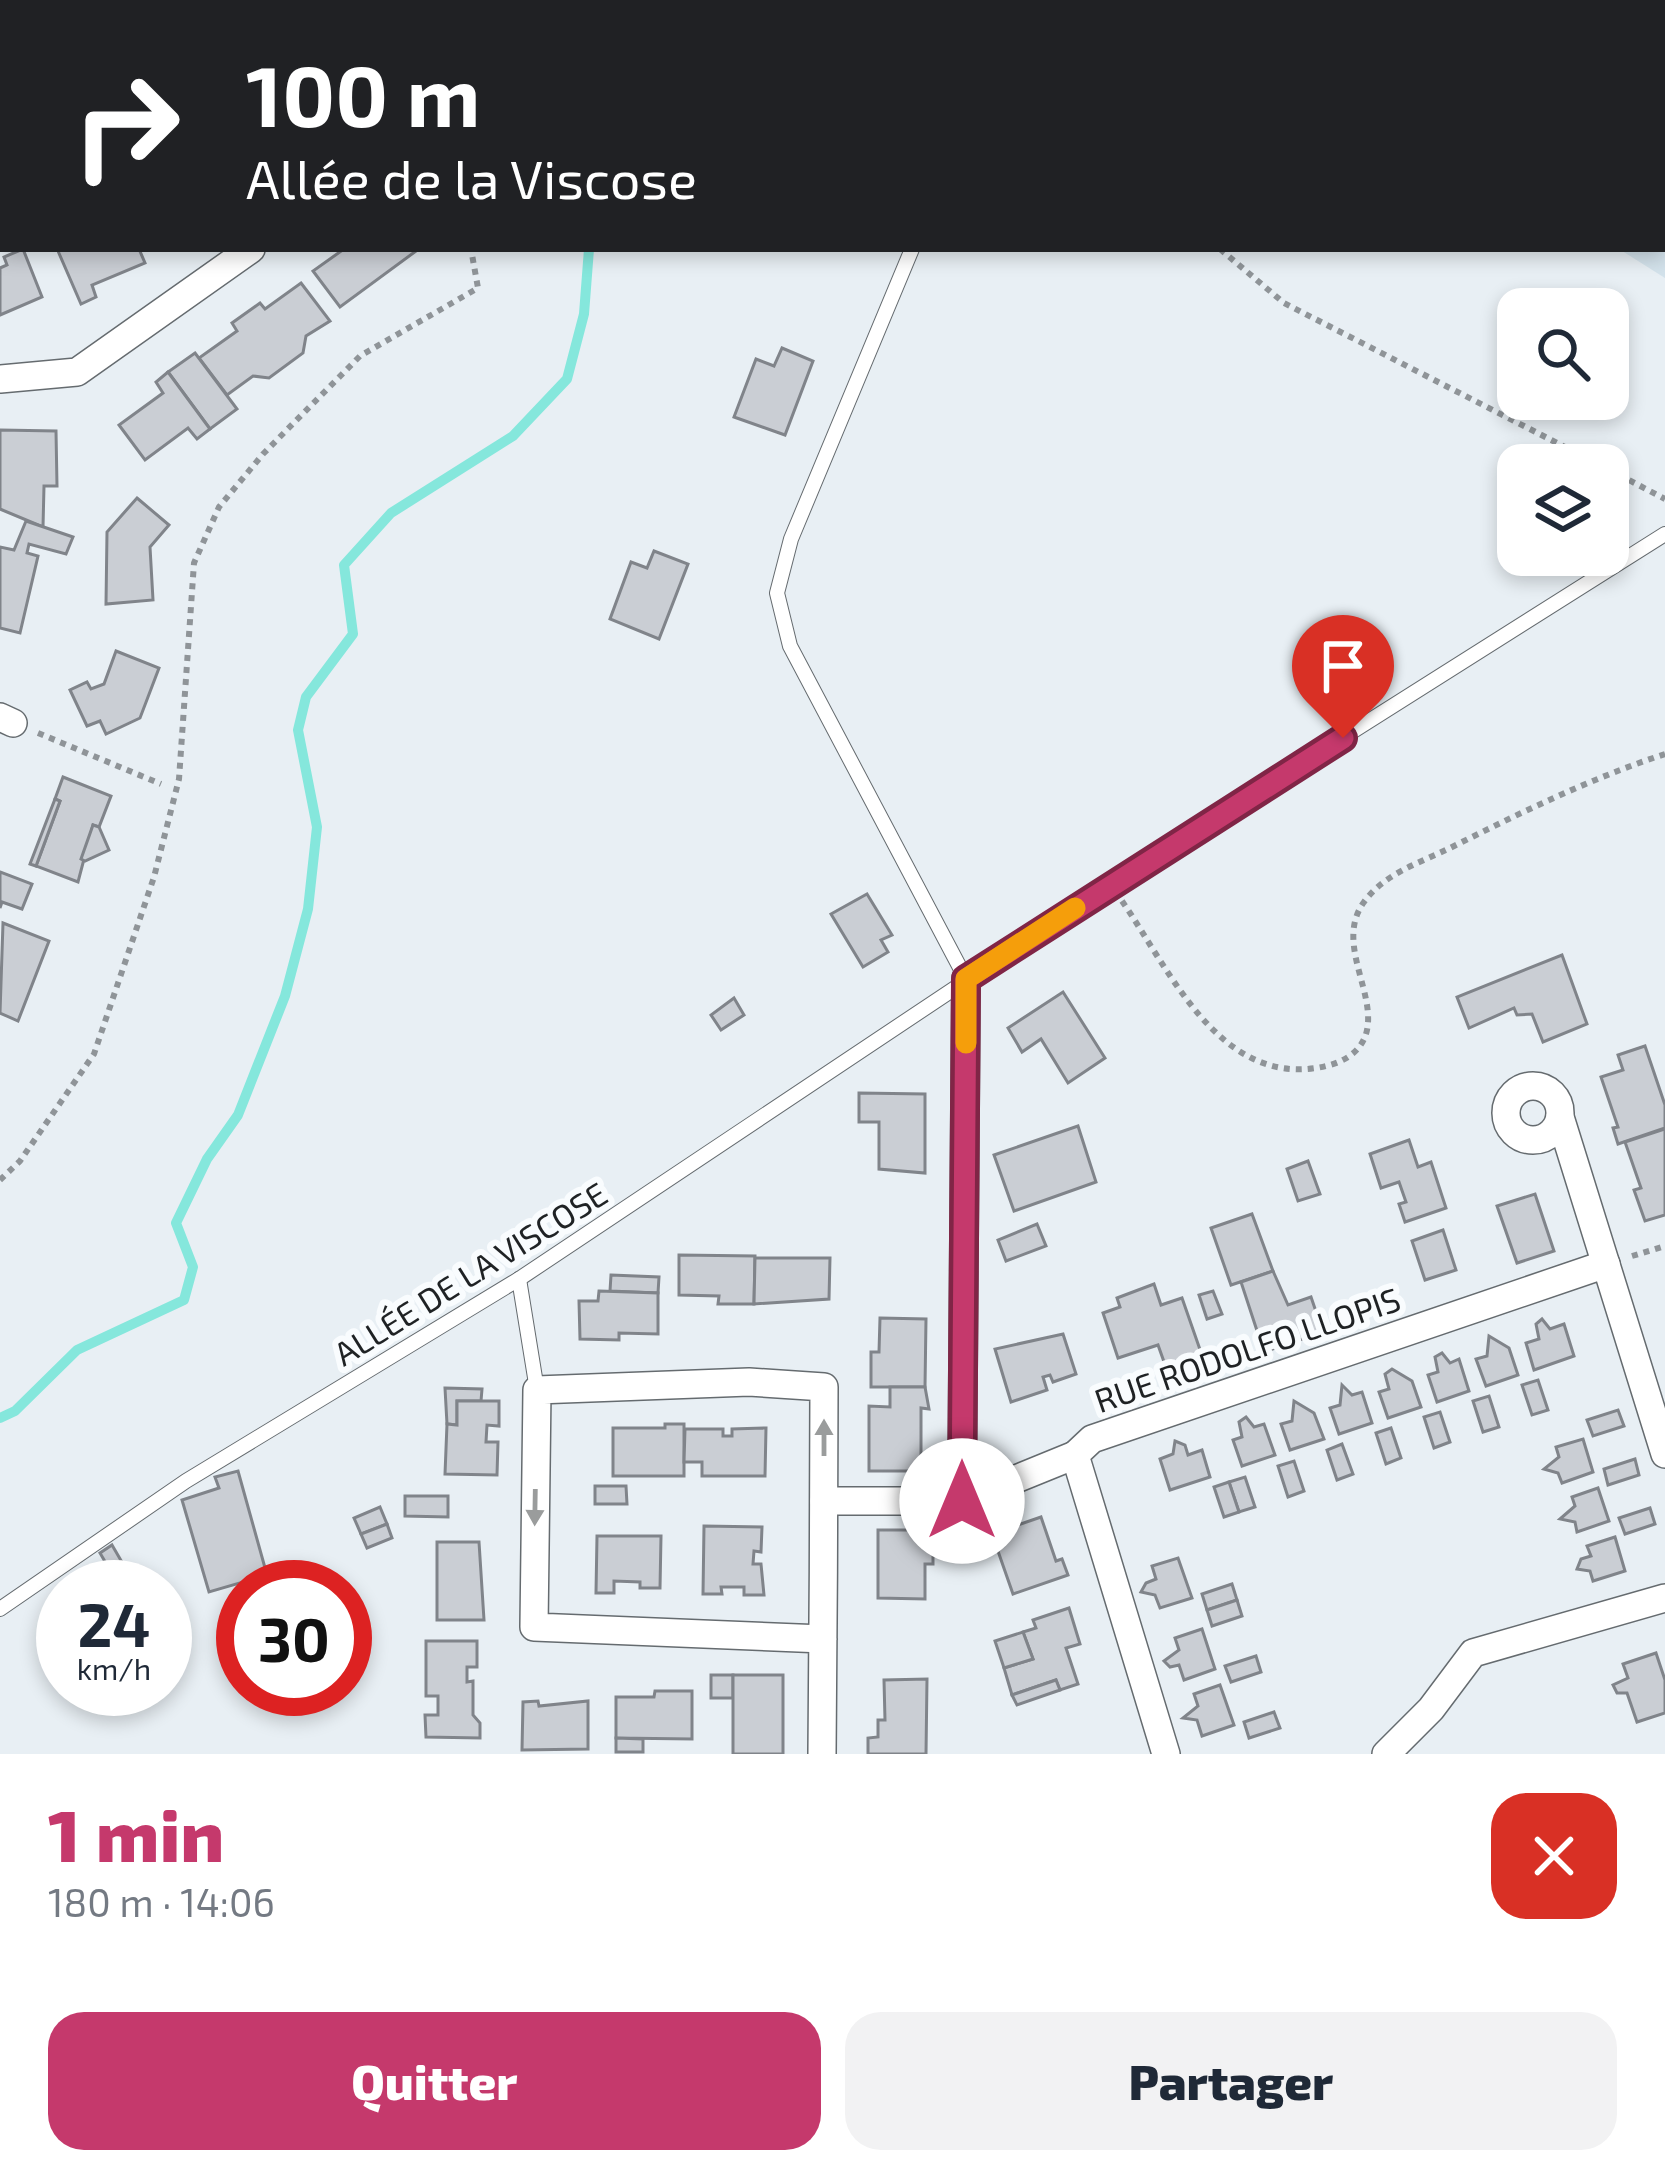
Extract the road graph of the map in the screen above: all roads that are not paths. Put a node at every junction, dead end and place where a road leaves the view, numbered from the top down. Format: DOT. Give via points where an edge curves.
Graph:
graph roads {
  1 [pos="247,252"];
  2 [pos="911,252"];
  3 [pos="0,379"];
  4 [pos="1665,534"];
  5 [pos="966,979"];
  6 [pos="1560,1118"];
  7 [pos="1606,1264"];
  8 [pos="519,1279"];
  9 [pos="537,1390"];
  10 [pos="1665,1454"];
  11 [pos="1075,1455"];
  12 [pos="824,1501"];
  13 [pos="962,1501"];
  14 [pos="1665,1598"];
  15 [pos="0,1609"];
  16 [pos="823,1639"];
  17 [pos="822,1754"];
  18 [pos="1166,1754"];
  19 [pos="1386,1754"];
  1 -- 3 [label="street" via="76,372"];
  2 -- 5 [label="lane" via="791,539 777,593 790,646"];
  4 -- 5 [label="lane, ALLÉE DE LA VISCOSE"];
  5 -- 8 [label="lane, ALLÉE DE LA VISCOSE"];
  5 -- 13 [label="street"];
  6 -- 7 [label="street"];
  7 -- 10 [label="street"];
  7 -- 11 [label="street, RUE RODOLFO LLOPIS" via="1092,1439"];
  8 -- 9 [label="lane"];
  8 -- 15 [label="lane, ALLÉE DE LA VISCOSE" via="186,1480"];
  12 -- 9 [label="street, one-way" via="824,1387"];
  9 -- 16 [label="street, one-way" via="534,1627"];
  11 -- 13 [label="street"];
  11 -- 18 [label="street, RUE RODOLFO LLOPIS"];
  12 -- 13 [label="street"];
  12 -- 16 [label="street"];
  14 -- 19 [label="street" via="1473,1653"];
  16 -- 17 [label="street"];
}
